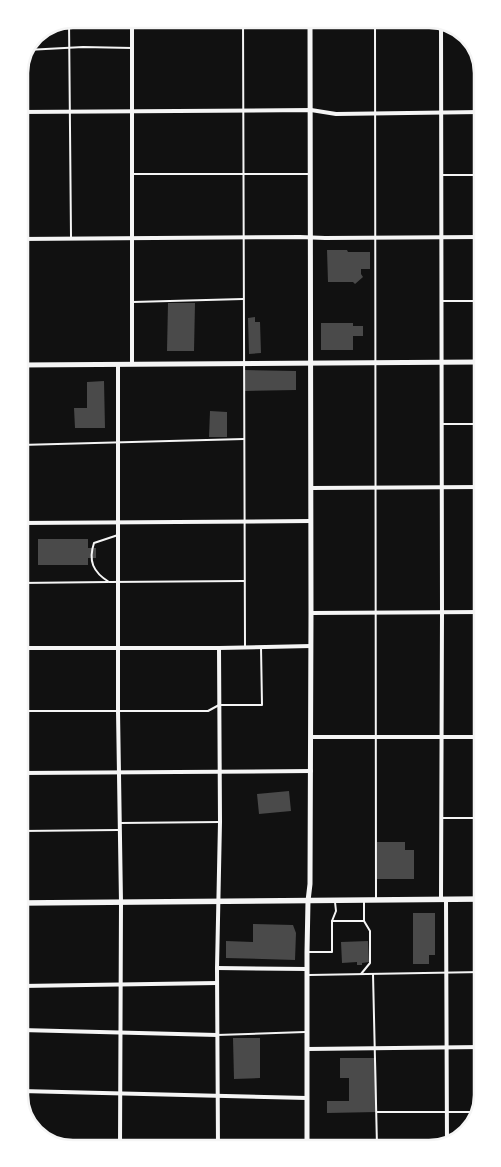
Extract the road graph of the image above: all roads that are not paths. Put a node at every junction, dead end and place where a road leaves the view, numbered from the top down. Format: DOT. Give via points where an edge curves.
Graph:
graph roads {
  1 [pos="70,28"];
  2 [pos="132,28"];
  3 [pos="243,28"];
  4 [pos="310,28"];
  5 [pos="375,28"];
  6 [pos="441,29"];
  7 [pos="70,48"];
  8 [pos="132,48"];
  9 [pos="34,50"];
  10 [pos="242,110"];
  11 [pos="311,110"];
  12 [pos="70,111"];
  13 [pos="132,111"];
  14 [pos="28,112"];
  15 [pos="474,112"];
  16 [pos="375,113"];
  17 [pos="441,113"];
  18 [pos="132,174"];
  19 [pos="243,174"];
  20 [pos="311,174"];
  21 [pos="442,175"];
  22 [pos="474,175"];
  23 [pos="243,237"];
  24 [pos="310,237"];
  25 [pos="474,237"];
  26 [pos="28,238"];
  27 [pos="71,238"];
  28 [pos="132,238"];
  29 [pos="376,238"];
  30 [pos="442,238"];
  31 [pos="243,300"];
  32 [pos="442,301"];
  33 [pos="474,301"];
  34 [pos="132,302"];
  35 [pos="375,362"];
  36 [pos="442,362"];
  37 [pos="474,362"];
  38 [pos="244,363"];
  39 [pos="311,363"];
  40 [pos="132,364"];
  41 [pos="28,365"];
  42 [pos="118,365"];
  43 [pos="442,424"];
  44 [pos="474,424"];
  45 [pos="244,439"];
  46 [pos="118,444"];
  47 [pos="28,446"];
  48 [pos="474,487"];
  49 [pos="311,488"];
  50 [pos="375,488"];
  51 [pos="442,488"];
  52 [pos="244,522"];
  53 [pos="311,522"];
  54 [pos="118,523"];
  55 [pos="28,524"];
  56 [pos="118,535"];
  57 [pos="245,581"];
  58 [pos="109,582"];
  59 [pos="118,582"];
  60 [pos="28,583"];
  61 [pos="474,612"];
  62 [pos="311,613"];
  63 [pos="376,613"];
  64 [pos="442,613"];
  65 [pos="311,646"];
  66 [pos="119,647"];
  67 [pos="245,647"];
  68 [pos="261,647"];
  69 [pos="28,648"];
  70 [pos="219,648"];
  71 [pos="219,705"];
  72 [pos="28,710"];
  73 [pos="118,711"];
  74 [pos="311,737"];
  75 [pos="376,737"];
  76 [pos="442,737"];
  77 [pos="474,737"];
  78 [pos="311,770"];
  79 [pos="119,772"];
  80 [pos="220,772"];
  81 [pos="28,773"];
  82 [pos="441,818"];
  83 [pos="474,818"];
  84 [pos="220,822"];
  85 [pos="120,823"];
  86 [pos="120,830"];
  87 [pos="28,831"];
  88 [pos="474,898"];
  89 [pos="444,899"];
  90 [pos="335,900"];
  91 [pos="364,900"];
  92 [pos="376,900"];
  93 [pos="219,901"];
  94 [pos="308,901"];
  95 [pos="121,902"];
  96 [pos="28,903"];
  97 [pos="332,921"];
  98 [pos="364,921"];
  99 [pos="307,952"];
  100 [pos="217,968"];
  101 [pos="307,972"];
  102 [pos="474,972"];
  103 [pos="446,973"];
  104 [pos="361,974"];
  105 [pos="373,974"];
  106 [pos="217,983"];
  107 [pos="121,985"];
  108 [pos="28,986"];
  109 [pos="28,1030"];
  110 [pos="121,1032"];
  111 [pos="307,1032"];
  112 [pos="217,1035"];
  113 [pos="474,1047"];
  114 [pos="447,1048"];
  115 [pos="307,1049"];
  116 [pos="376,1049"];
  117 [pos="28,1091"];
  118 [pos="121,1094"];
  119 [pos="217,1097"];
  120 [pos="307,1098"];
  121 [pos="447,1111"];
  122 [pos="377,1112"];
  123 [pos="470,1112"];
  124 [pos="447,1136"];
  125 [pos="120,1139"];
  126 [pos="218,1139"];
  127 [pos="307,1140"];
  128 [pos="377,1140"];
  1 -- 7 [label="lane"];
  2 -- 8 [label="street"];
  3 -- 10 [label="lane"];
  4 -- 11 [label="street"];
  5 -- 16 [label="lane"];
  6 -- 17 [label="street"];
  7 -- 8 [label="lane"];
  7 -- 9 [label="lane"];
  7 -- 12 [label="lane"];
  8 -- 13 [label="street"];
  10 -- 11 [label="street"];
  10 -- 13 [label="street"];
  10 -- 19 [label="lane"];
  11 -- 16 [label="street" via="336,114"];
  11 -- 20 [label="street"];
  12 -- 13 [label="street"];
  12 -- 14 [label="street"];
  12 -- 27 [label="lane"];
  13 -- 18 [label="street"];
  15 -- 17 [label="street"];
  16 -- 17 [label="street"];
  16 -- 29 [label="lane"];
  17 -- 21 [label="street"];
  18 -- 19 [label="lane"];
  18 -- 28 [label="street"];
  19 -- 20 [label="lane"];
  19 -- 23 [label="lane"];
  20 -- 24 [label="street"];
  21 -- 22 [label="lane"];
  21 -- 30 [label="street"];
  23 -- 24 [label="street"];
  23 -- 28 [label="street"];
  23 -- 31 [label="lane"];
  24 -- 29 [label="street"];
  24 -- 39 [label="street"];
  25 -- 30 [label="street"];
  26 -- 27 [label="street"];
  27 -- 28 [label="street"];
  28 -- 34 [label="street"];
  29 -- 30 [label="street"];
  29 -- 35 [label="lane"];
  30 -- 32 [label="street"];
  31 -- 34 [label="lane"];
  31 -- 38 [label="lane"];
  32 -- 33 [label="lane"];
  32 -- 36 [label="street"];
  34 -- 40 [label="street"];
  35 -- 36 [label="street"];
  35 -- 39 [label="street"];
  35 -- 50 [label="lane"];
  36 -- 37 [label="street"];
  36 -- 43 [label="street"];
  38 -- 39 [label="street"];
  38 -- 40 [label="street"];
  38 -- 45 [label="lane"];
  39 -- 49 [label="street"];
  40 -- 42 [label="street"];
  41 -- 42 [label="street"];
  42 -- 46 [label="street"];
  43 -- 44 [label="lane"];
  43 -- 51 [label="street"];
  45 -- 46 [label="lane"];
  45 -- 52 [label="lane"];
  46 -- 47 [label="lane"];
  46 -- 54 [label="street"];
  48 -- 51 [label="street"];
  49 -- 50 [label="street"];
  49 -- 53 [label="street"];
  50 -- 51 [label="street"];
  50 -- 63 [label="lane"];
  51 -- 64 [label="street"];
  52 -- 53 [label="street"];
  52 -- 54 [label="street"];
  52 -- 57 [label="lane"];
  53 -- 62 [label="street"];
  54 -- 55 [label="street"];
  54 -- 56 [label="street"];
  56 -- 58 [label="lane" via="94,543 92,550 96,573"];
  56 -- 59 [label="street"];
  57 -- 59 [label="lane"];
  57 -- 67 [label="lane"];
  58 -- 59 [label="lane"];
  58 -- 60 [label="lane"];
  59 -- 66 [label="street"];
  61 -- 64 [label="street"];
  62 -- 63 [label="street"];
  62 -- 65 [label="street"];
  63 -- 64 [label="street"];
  63 -- 75 [label="lane"];
  64 -- 76 [label="street"];
  65 -- 68 [label="street"];
  65 -- 74 [label="street"];
  66 -- 69 [label="street"];
  66 -- 70 [label="street"];
  66 -- 73 [label="street"];
  67 -- 68 [label="street"];
  67 -- 70 [label="street"];
  68 -- 71 [label="lane" via="262,705"];
  70 -- 71 [label="street"];
  71 -- 73 [label="lane" via="208,711"];
  71 -- 80 [label="street"];
  72 -- 73 [label="lane"];
  73 -- 79 [label="street"];
  74 -- 75 [label="street"];
  74 -- 78 [label="street"];
  75 -- 76 [label="street"];
  75 -- 92 [label="lane"];
  76 -- 77 [label="street"];
  76 -- 82 [label="street"];
  78 -- 80 [label="street"];
  78 -- 94 [label="street"];
  79 -- 80 [label="street"];
  79 -- 81 [label="street"];
  79 -- 85 [label="street"];
  80 -- 84 [label="street"];
  82 -- 83 [label="lane"];
  82 -- 89 [label="street"];
  84 -- 85 [label="lane"];
  84 -- 93 [label="street"];
  85 -- 86 [label="street"];
  86 -- 87 [label="lane"];
  86 -- 95 [label="street"];
  88 -- 89 [label="main road"];
  89 -- 92 [label="main road"];
  89 -- 103 [label="street"];
  90 -- 91 [label="main road"];
  90 -- 94 [label="main road"];
  90 -- 97 [label="lane" via="336,911"];
  91 -- 92 [label="main road"];
  91 -- 98 [label="lane"];
  93 -- 94 [label="main road"];
  93 -- 95 [label="main road"];
  93 -- 100 [label="street"];
  94 -- 99 [label="street"];
  95 -- 96 [label="main road"];
  95 -- 107 [label="street"];
  97 -- 98 [label="lane"];
  97 -- 99 [label="lane" via="332,952"];
  98 -- 104 [label="lane" via="370,931 370,963"];
  99 -- 101 [label="street"];
  100 -- 101 [label="street"];
  100 -- 106 [label="street"];
  101 -- 104 [label="lane"];
  101 -- 111 [label="street"];
  102 -- 103 [label="lane"];
  103 -- 105 [label="lane"];
  103 -- 114 [label="street"];
  104 -- 105 [label="lane"];
  105 -- 116 [label="lane"];
  106 -- 107 [label="street"];
  106 -- 112 [label="street"];
  107 -- 108 [label="street"];
  107 -- 110 [label="street"];
  109 -- 110 [label="street"];
  110 -- 112 [label="street"];
  110 -- 118 [label="street"];
  111 -- 112 [label="lane"];
  111 -- 115 [label="street"];
  112 -- 119 [label="street"];
  113 -- 114 [label="street"];
  114 -- 116 [label="street"];
  114 -- 121 [label="street"];
  115 -- 116 [label="street"];
  115 -- 120 [label="street"];
  116 -- 122 [label="lane"];
  117 -- 118 [label="street"];
  118 -- 119 [label="street"];
  118 -- 125 [label="street"];
  119 -- 120 [label="street"];
  119 -- 126 [label="street"];
  120 -- 127 [label="street"];
  121 -- 122 [label="lane"];
  121 -- 123 [label="lane"];
  121 -- 124 [label="street"];
  122 -- 128 [label="lane"];
}
